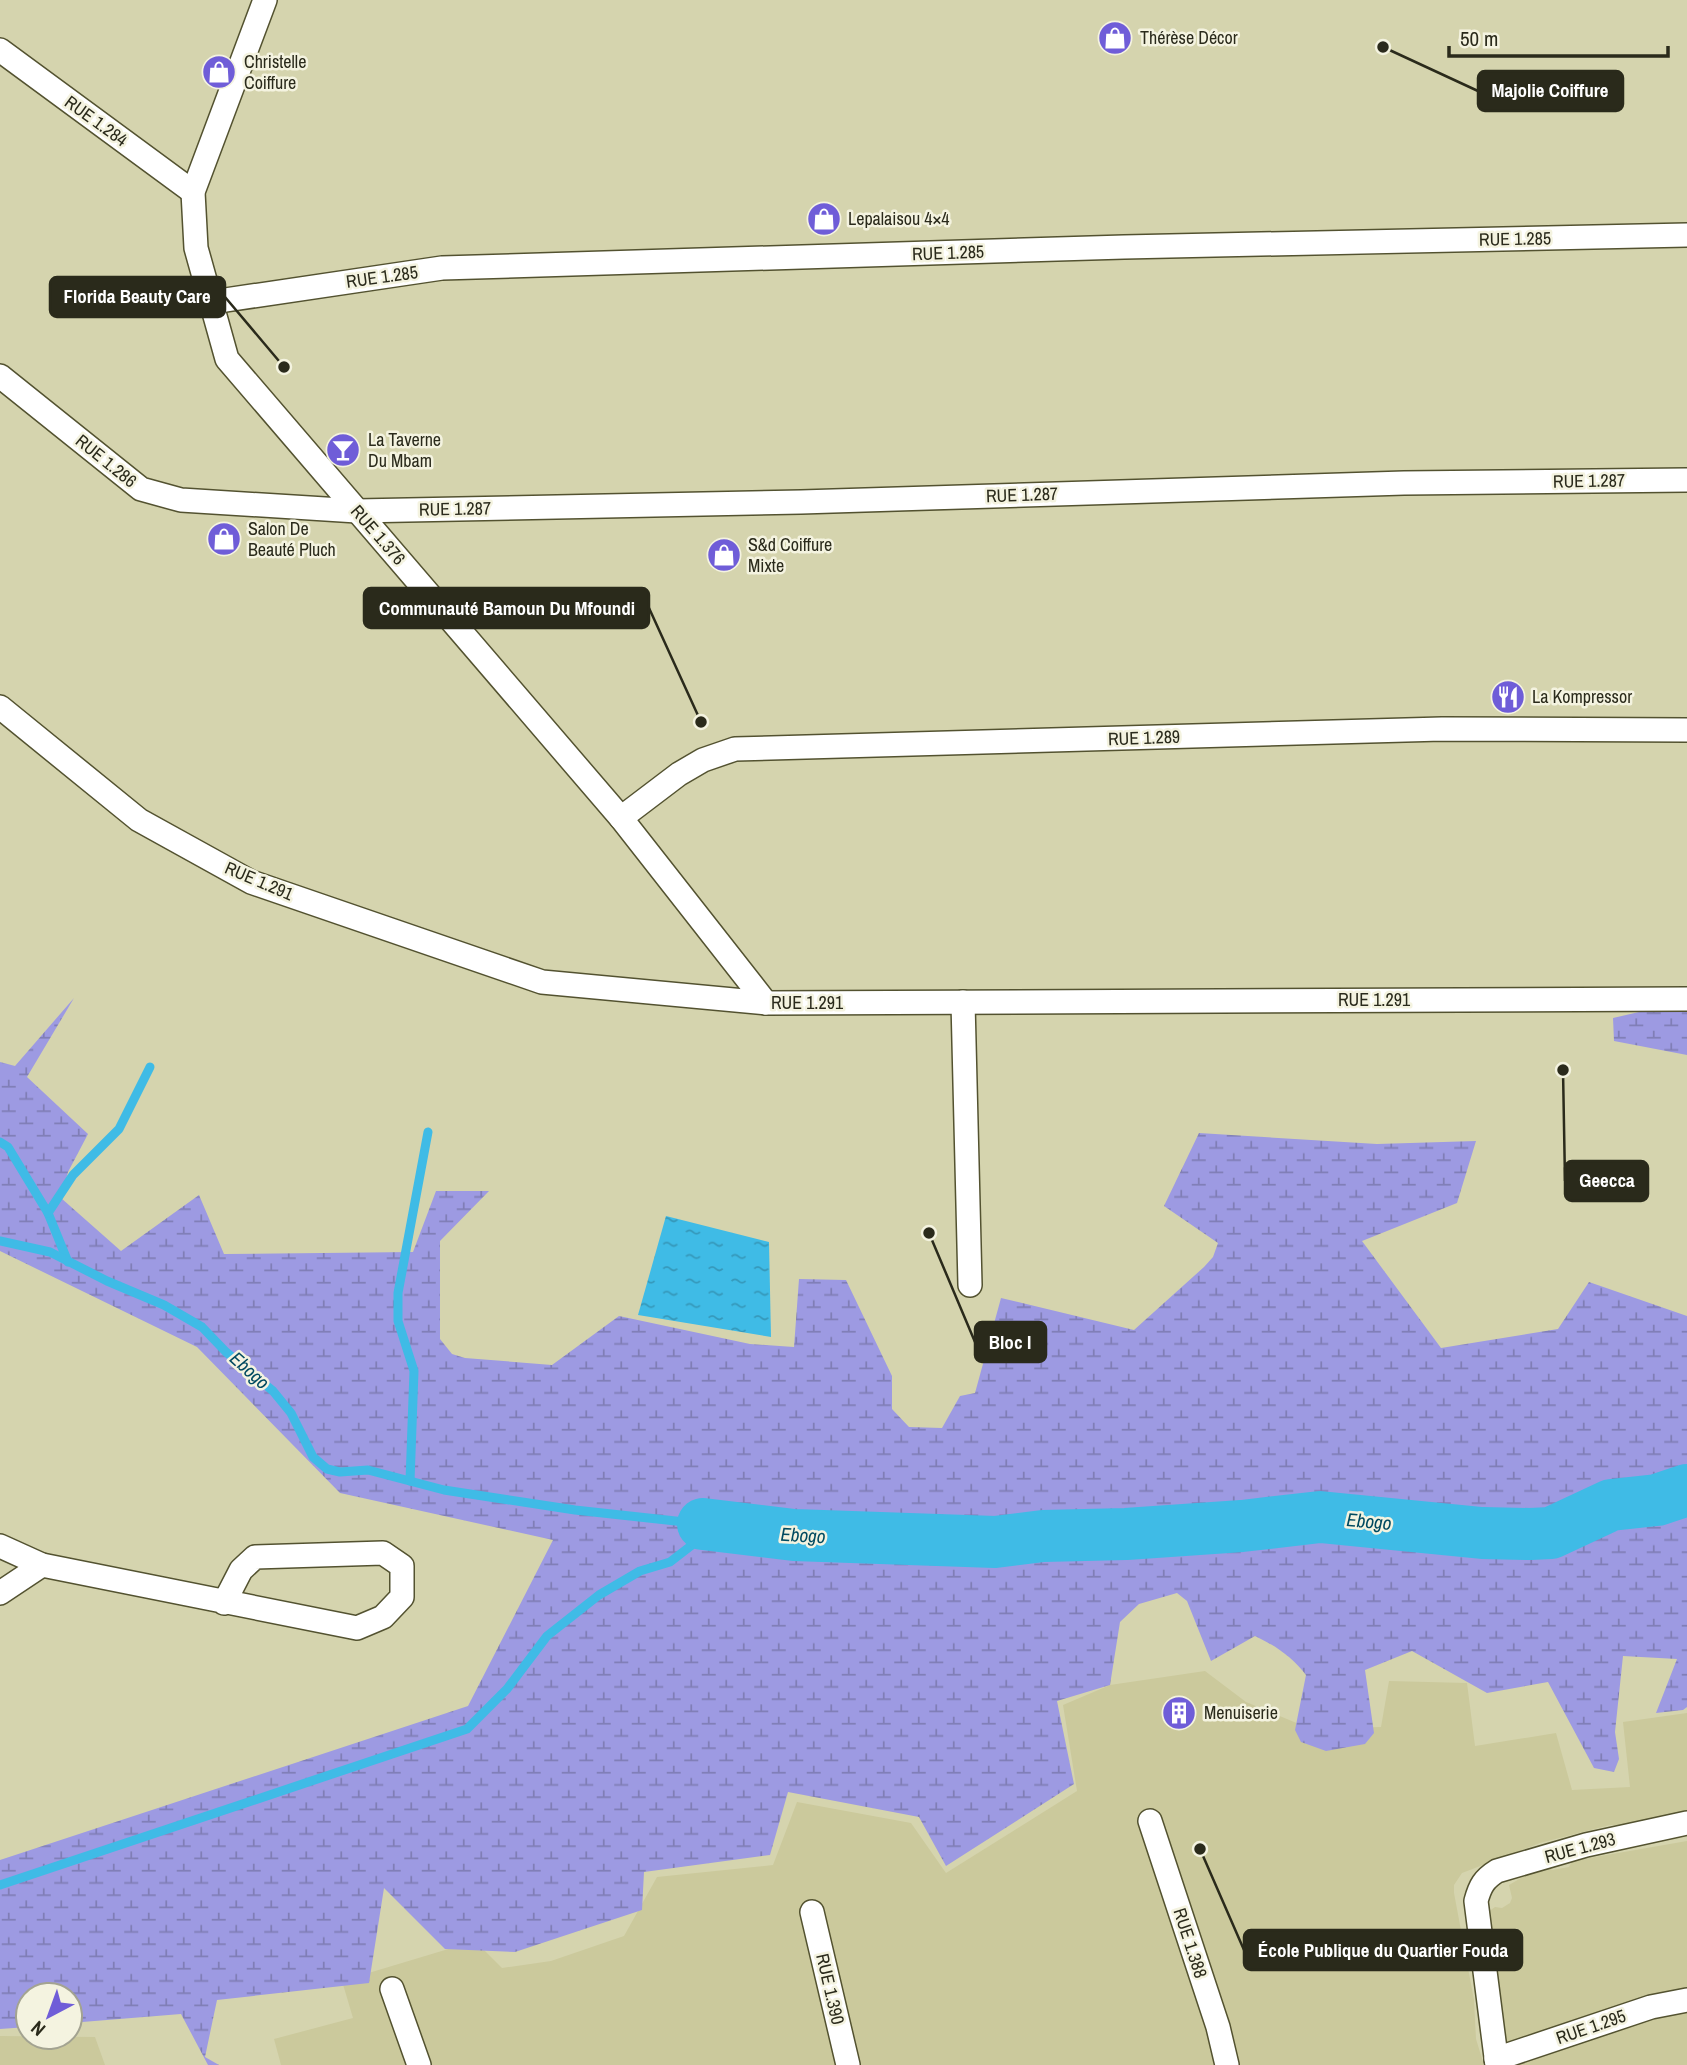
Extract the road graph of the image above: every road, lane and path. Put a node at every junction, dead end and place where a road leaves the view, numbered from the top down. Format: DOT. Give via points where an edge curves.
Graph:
graph roads {
  1 [pos="265,0"];
  2 [pos="0,50"];
  3 [pos="193,192"];
  4 [pos="1687,235"];
  5 [pos="212,302"];
  6 [pos="0,376"];
  7 [pos="1687,480"];
  8 [pos="357,511"];
  9 [pos="0,708"];
  10 [pos="1687,730"];
  11 [pos="621,818"];
  12 [pos="1687,999"];
  13 [pos="962,1002"];
  14 [pos="766,1003"];
  15 [pos="970,1285"];
  16 [pos="0,1546"];
  17 [pos="42,1566"];
  18 [pos="0,1593"];
  19 [pos="223,1603"];
  20 [pos="1150,1821"];
  21 [pos="1687,1823"];
  22 [pos="812,1912"];
  23 [pos="392,1989"];
  24 [pos="1687,2000"];
  25 [pos="1497,2062"];
  26 [pos="419,2065"];
  27 [pos="848,2065"];
  28 [pos="1227,2065"];
  1 -- 3 [label="street, RUE 1.376"];
  2 -- 3 [label="street, RUE 1.284"];
  3 -- 5 [label="street, RUE 1.376" via="196,248"];
  4 -- 5 [label="street, RUE 1.285" via="442,268"];
  5 -- 8 [label="street, RUE 1.376" via="227,359"];
  6 -- 8 [label="street, RUE 1.286" via="141,489 181,500"];
  7 -- 8 [label="street, RUE 1.287" via="1404,483"];
  8 -- 11 [label="street, RUE 1.376"];
  9 -- 14 [label="street, RUE 1.291" via="139,820 251,881 542,982"];
  10 -- 11 [label="street, RUE 1.289" via="1441,729 736,750 679,774"];
  11 -- 14 [label="street, RUE 1.376"];
  12 -- 13 [label="street, RUE 1.291"];
  13 -- 14 [label="street, RUE 1.291"];
  13 -- 15 [label="street"];
  16 -- 17 [label="street"];
  17 -- 18 [label="street"];
  17 -- 19 [label="street"];
  19 -- 19 [label="street" via="255,1556 383,1553 402,1566 402,1597 383,1617 357,1628"];
  20 -- 28 [label="street, RUE 1.388"];
  21 -- 25 [label="street, RUE 1.293" via="1587,1845 1486,1878 1476,1901"];
  22 -- 27 [label="street, RUE 1.390"];
  23 -- 26 [label="street"];
  24 -- 25 [label="street, RUE 1.295" via="1651,2007"];
}
